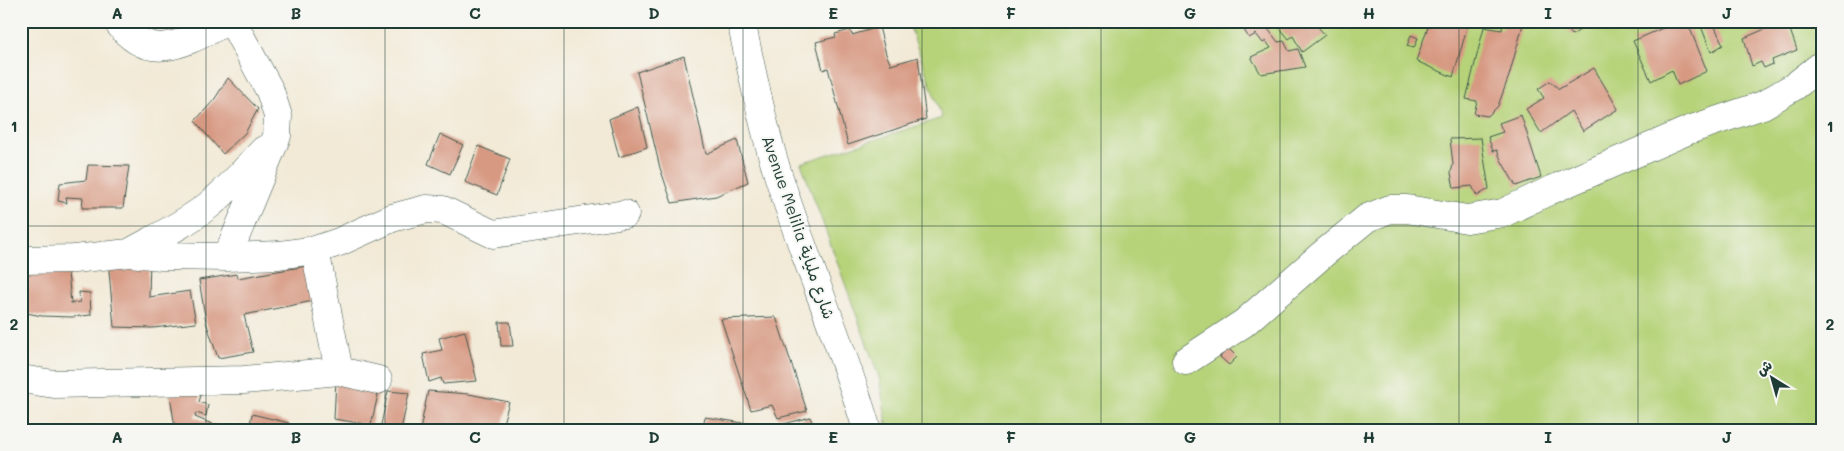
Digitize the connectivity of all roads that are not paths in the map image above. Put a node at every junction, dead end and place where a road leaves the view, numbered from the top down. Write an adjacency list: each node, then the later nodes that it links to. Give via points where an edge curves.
1 (117, 21): 2 (street, via 136,40 158,48 181,44)
2 (227, 21)
3 (232, 21): 6 (street, via 270,91 278,116)
4 (741, 21): 16 (street, Avenue Melilia شارع ملياية, via 773,158)
5 (1823, 64): 12 (street, via 1795,86 1763,104 1689,130 1503,213 1467,219 1390,209 1367,218 1244,323)
6 (277, 136): 9 (street, via 209,205); 10 (street)
7 (625, 214): 8 (street, via 493,234 443,210 426,209 392,218)
8 (315, 250): 10 (street); 13 (street)
9 (129, 253): 10 (street); 11 (street, via 74,260)
10 (227, 257)
11 (21, 260)
12 (1186, 361)
13 (339, 371): 14 (street, via 244,380 54,384); 15 (street)
14 (21, 379)
15 (378, 380)
16 (867, 430)

